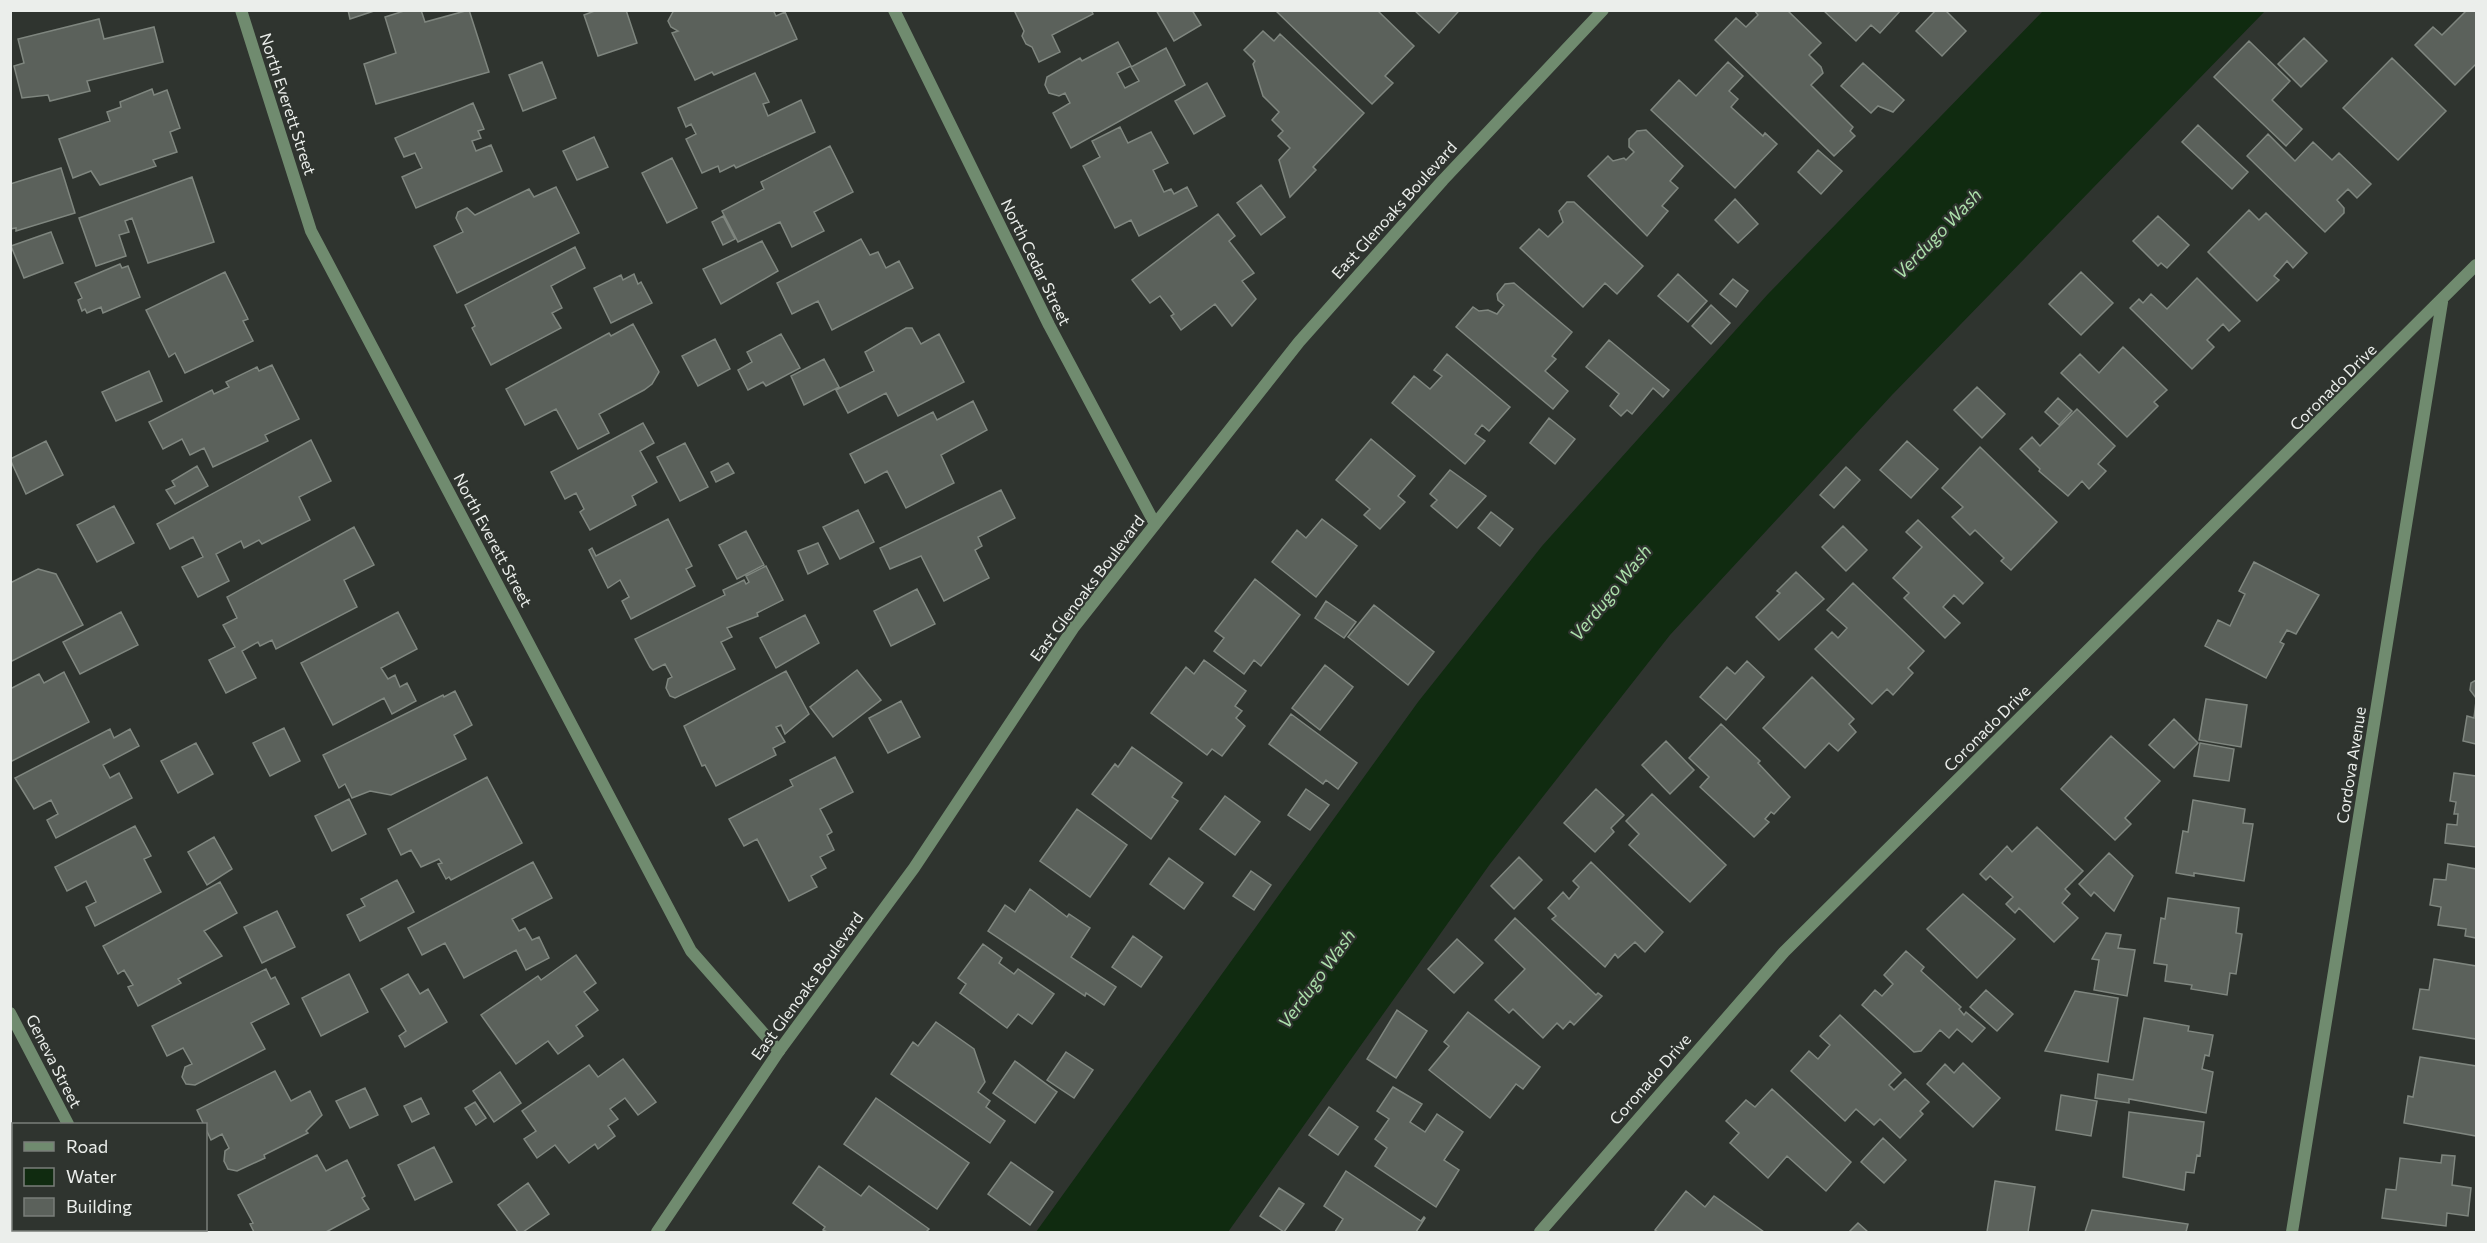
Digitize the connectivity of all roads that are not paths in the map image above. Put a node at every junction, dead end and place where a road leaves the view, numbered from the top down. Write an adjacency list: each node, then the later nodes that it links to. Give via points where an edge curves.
1 (241, 10): 8 (street, North Everett Street, via 311,231 691,951)
2 (894, 10): 6 (street, North Cedar Street, via 1048,325)
3 (1603, 10): 6 (street, East Glenoaks Boulevard, via 1299,342)
4 (2476, 265): 5 (street, Coronado Drive)
5 (2442, 302): 11 (street, Coronado Drive, via 1784,952); 12 (street, Cordova Avenue)
6 (1155, 524): 8 (street, East Glenoaks Boulevard, via 1074,627 914,868)
7 (10, 1013): 9 (street, Geneva Street)
8 (779, 1051): 10 (street, East Glenoaks Boulevard)
9 (67, 1123)
10 (657, 1233)
11 (1540, 1233)
12 (2292, 1233)

